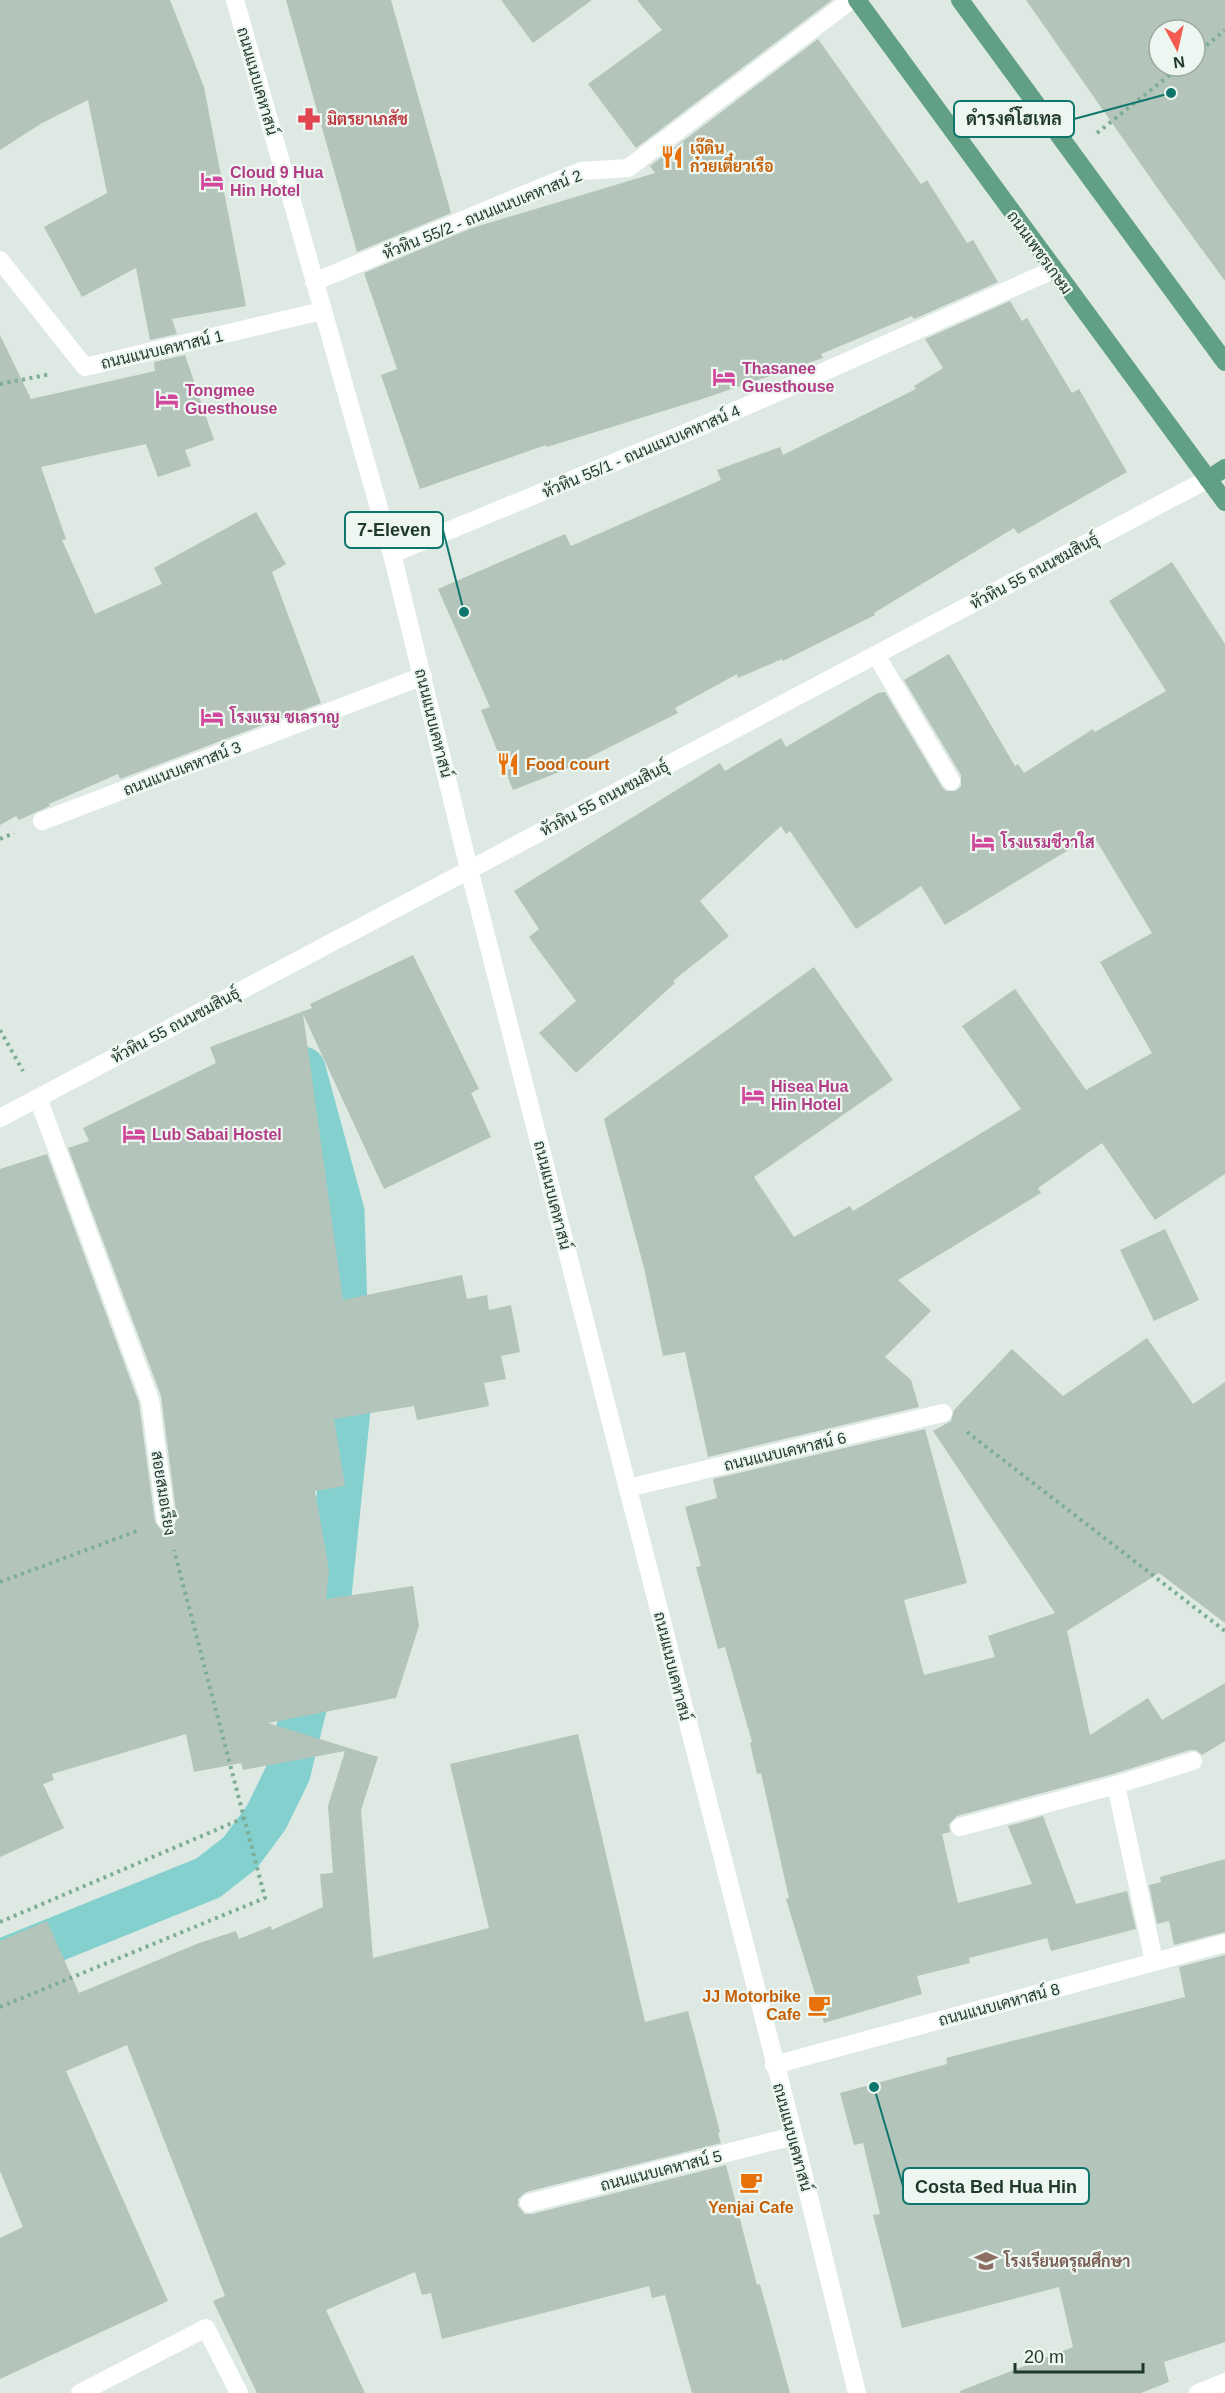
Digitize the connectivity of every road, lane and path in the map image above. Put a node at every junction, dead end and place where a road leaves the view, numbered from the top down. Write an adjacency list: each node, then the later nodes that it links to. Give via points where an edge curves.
1 (235, 0): 11 (street, ถนนแนบเคหาสน์)
2 (851, 0): 11 (street, หัวหิน 55/2 - ถนนแนบเคหาสน์ 2, via 627,168 581,171)
3 (857, 0): 10 (main road, ถนนเพชรเกษม)
4 (960, 0): 8 (main road)
5 (1225, 30): 6 (path)
6 (1207, 44)
7 (1166, 78): 8 (path)
8 (1072, 154): 13 (main road)
9 (0, 260): 14 (street)
10 (1053, 270): 17 (main road, ถนนเพชรเกษม); 19 (street, หัวหิน 55/1 - ถนนแนบเคหาสน์ 4, via 690,431)
11 (314, 282): 12 (street, ถนนแนบเคหาสน์)
12 (322, 311): 14 (street, ถนนแนบเคหาสน์ 1); 19 (street, ถนนแนบเคหาสน์)
13 (1225, 362)
14 (84, 367): 15 (path, ถนนแนบเคหาสน์ 1)
15 (0, 384)
16 (1225, 468): 17 (main road)
17 (1208, 479): 18 (main road, ถนนเพชรเกษม); 20 (street, หัวหิน 55 ถนนชมสินธุ์)
18 (1225, 502)
19 (392, 554): 21 (street, ถนนแนบเคหาสน์)
20 (876, 655): 22 (street); 24 (street, หัวหิน 55 ถนนชมสินธุ์)
21 (423, 676): 23 (street, ถนนแนบเคหาสน์ 3); 24 (street, ถนนแนบเคหาสน์)
22 (951, 782)
23 (42, 820)
24 (469, 869): 26 (street, หัวหิน 55 ถนนชมสินธุ์); 29 (street, ถนนแนบเคหาสน์)
25 (0, 1030): 26 (path)
26 (38, 1098): 27 (street, หัวหิน 55 ถนนชมสินธุ์); 30 (street, สอยสมอเรียง, via 150,1400)
27 (0, 1118)
28 (943, 1413): 29 (street, ถนนแนบเคหาสน์ 6); 32 (path)
29 (628, 1488): 41 (street, ถนนแนบเคหาสน์)
30 (166, 1520): 31 (path); 35 (path, สอยสมอเรียง)
31 (0, 1582)
32 (1225, 1631)
33 (1193, 1761): 34 (street)
34 (1116, 1785): 36 (street); 39 (street)
35 (244, 1818): 37 (path); 40 (path, สอยสมอเรียง, via 264,1898)
36 (960, 1827)
37 (0, 1922)
38 (1225, 1943): 39 (street, ถนนแนบเคหาสน์ 8)
39 (1154, 1961): 41 (street, ถนนแนบเคหาสน์ 8)
40 (0, 2007)
41 (774, 2066): 42 (street, ถนนแนบเคหาสน์)
42 (794, 2136): 43 (street, ถนนแนบเคหาสน์ 5); 47 (street, ถนนแนบเคหาสน์)
43 (529, 2203)
44 (1225, 2382): 48 (street)
45 (80, 2393): 46 (street, via 206,2328)
46 (238, 2393)
47 (857, 2393)
48 (1198, 2393)

